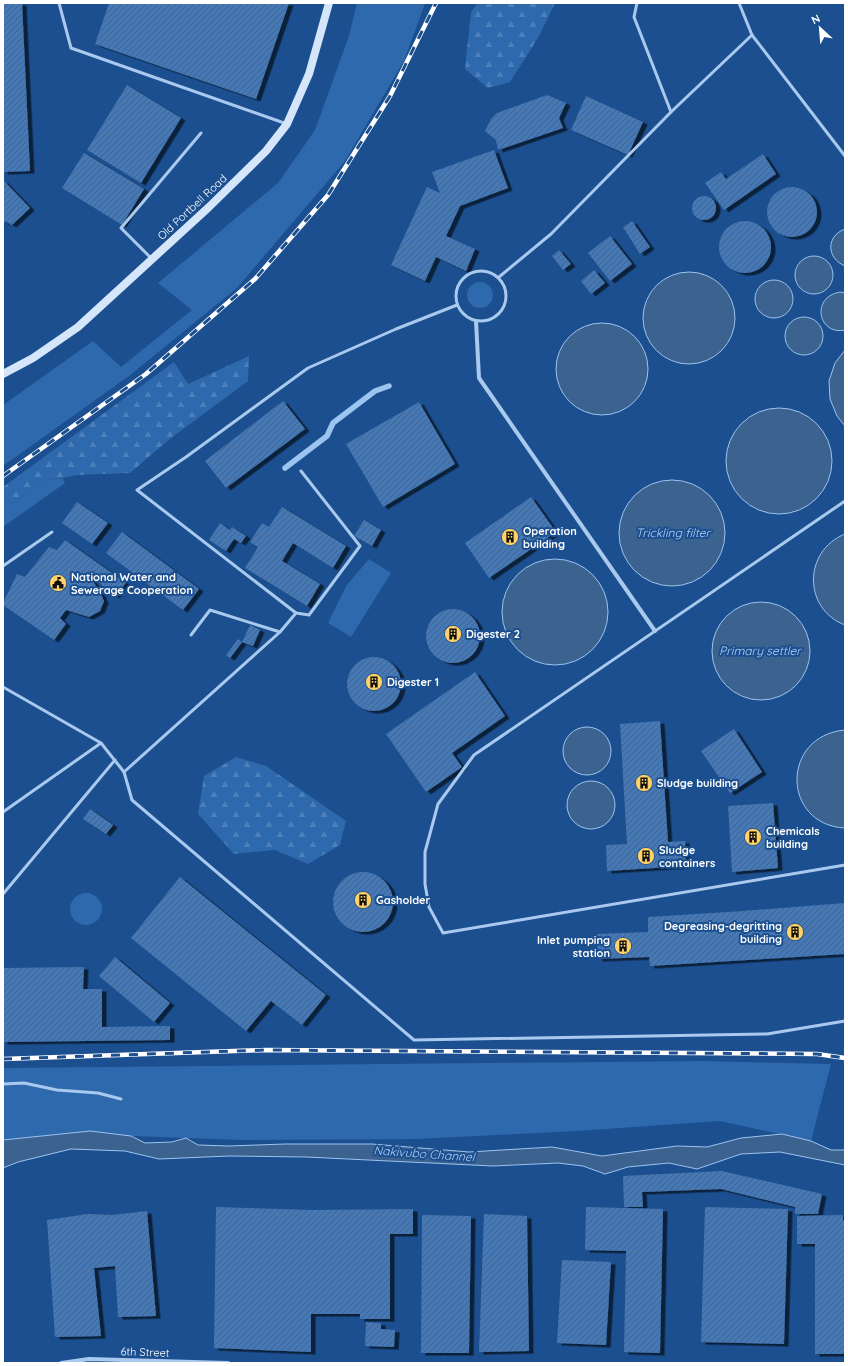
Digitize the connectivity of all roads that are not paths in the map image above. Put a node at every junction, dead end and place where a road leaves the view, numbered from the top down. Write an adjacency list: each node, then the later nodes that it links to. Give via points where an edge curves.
1 (59, 3): 7 (lane, via 71,48)
2 (329, 3): 7 (main road, Old Portbell Road, via 309,74)
3 (637, 3): 6 (lane, via 634,17)
4 (739, 3): 5 (lane)
5 (752, 35): 6 (lane); 9 (lane)
6 (671, 112): 11 (lane, via 550,234)
7 (286, 124): 10 (main road, Old Portbell Road, via 266,151 210,207)
8 (201, 133): 10 (lane, via 122,228)
9 (845, 156)
10 (152, 259): 14 (main road, Old Portbell Road, via 78,327 33,358)
11 (499, 277): 12 (lane, via 483,270 467,274 456,288); 13 (lane, via 506,292 504,308 492,319)
12 (457, 306): 13 (lane, via 461,313); 19 (lane, via 396,329 308,368 137,490)
13 (476, 321): 21 (street, via 479,378)
14 (3, 374)
15 (301, 471): 19 (lane, via 360,546 309,615)
16 (845, 501): 21 (lane)
17 (52, 532): 18 (lane)
18 (3, 566)
19 (296, 613): 20 (lane)
20 (280, 632): 22 (lane, via 210,610); 26 (lane)
21 (655, 632): 28 (lane, via 474,755 438,804 425,852 424,884 430,907 444,933)
22 (192, 635)
23 (3, 687): 24 (lane)
24 (101, 743): 25 (lane); 27 (lane)
25 (115, 760): 26 (lane); 29 (lane)
26 (124, 772): 30 (lane, via 132,800 414,1040 767,1034)
27 (3, 812)
28 (845, 865)
29 (3, 894)
30 (845, 1022)
31 (3, 1084): 32 (lane, via 24,1083 57,1090 98,1093)
32 (121, 1099)
33 (61, 1363): 34 (street, 6th Street, via 89,1359)
34 (228, 1363)

